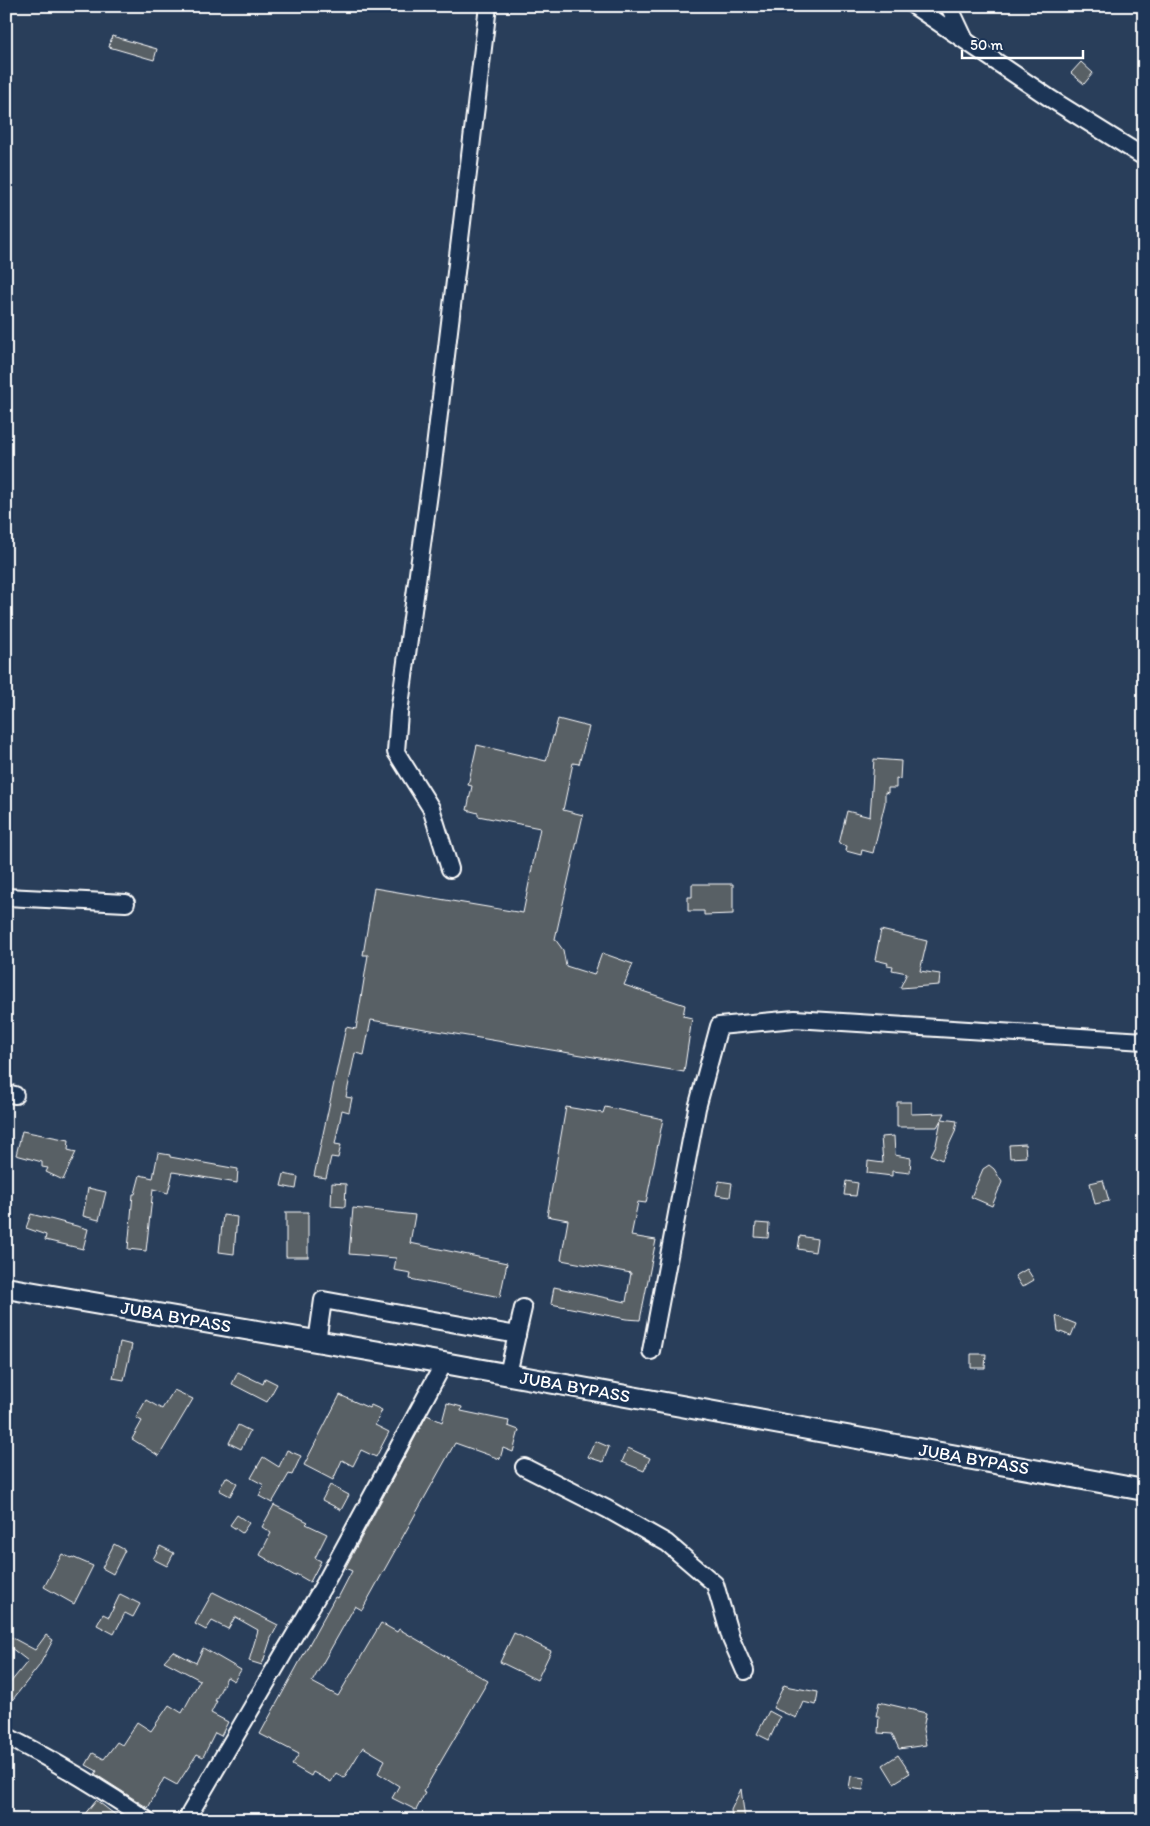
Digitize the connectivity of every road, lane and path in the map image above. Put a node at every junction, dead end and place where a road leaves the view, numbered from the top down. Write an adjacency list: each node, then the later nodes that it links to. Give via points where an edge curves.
1 (488, 6): 6 (street, via 396,752 430,808)
2 (914, 6): 4 (street)
3 (949, 6): 4 (street)
4 (966, 41): 5 (street)
5 (1144, 157)
6 (450, 869)
7 (6, 897): 8 (street)
8 (126, 903)
9 (1144, 1041): 14 (street, via 795,1019 719,1026 697,1108)
10 (6, 1288): 13 (main road, JUBA BYPASS)
11 (523, 1308): 12 (street)
12 (517, 1335): 13 (street, via 323,1300); 16 (street)
13 (317, 1342): 15 (main road, JUBA BYPASS)
14 (651, 1351)
15 (444, 1363): 16 (main road, JUBA BYPASS); 22 (street, via 324,1584)
16 (508, 1374): 18 (main road, JUBA BYPASS)
17 (524, 1466): 19 (street, via 667,1543 715,1584 731,1639)
18 (1144, 1490)
19 (745, 1671)
20 (6, 1736): 21 (street, via 53,1761)
21 (147, 1820)
22 (186, 1820)

